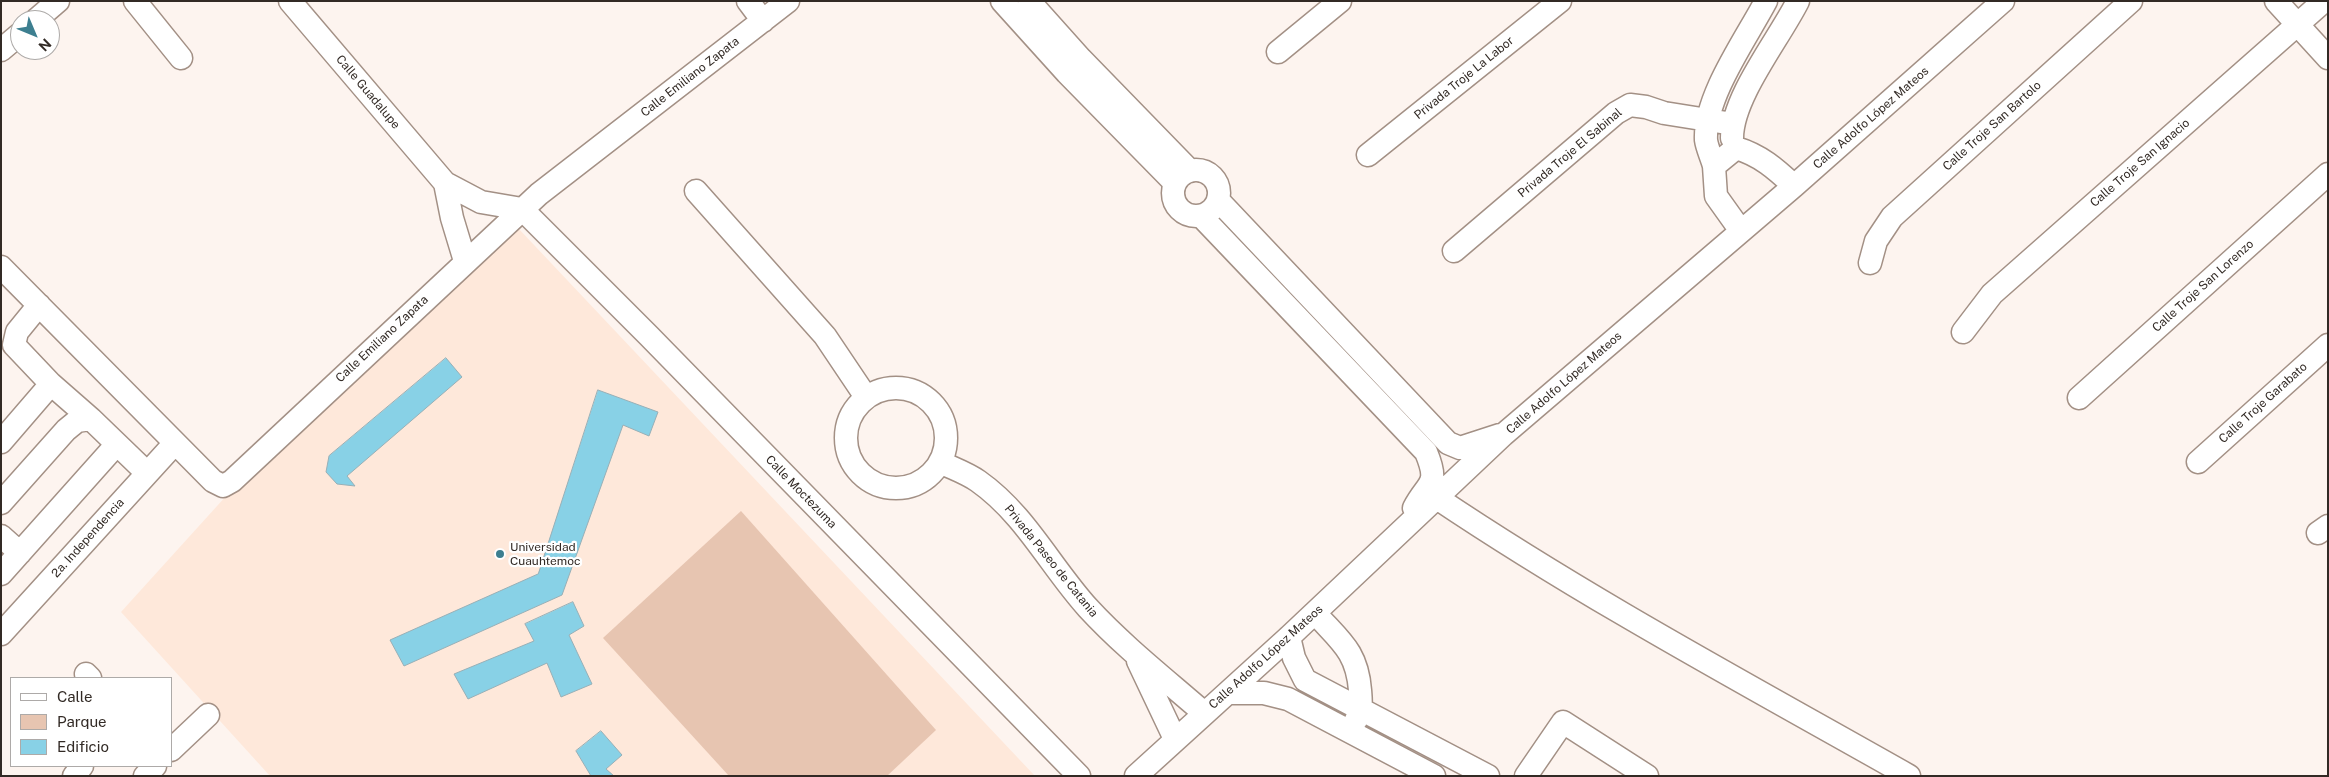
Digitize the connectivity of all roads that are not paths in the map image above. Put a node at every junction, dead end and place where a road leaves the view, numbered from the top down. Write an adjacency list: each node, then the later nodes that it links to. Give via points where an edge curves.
1 (58, 1): 16 (street)
2 (136, 1): 20 (street)
3 (290, 1): 30 (street, Calle Guadalupe)
4 (748, 1): 17 (street)
5 (788, 1): 17 (street, Calle Emiliano Zapata)
6 (1002, 1): 22 (street)
7 (1029, 1): 22 (street)
8 (1340, 1): 19 (street)
9 (1560, 1): 26 (street, Privada Troje La Labor)
10 (1766, 1): 23 (street, via 1720,84)
11 (1798, 1): 24 (street, via 1744,94)
12 (2003, 1): 31 (street, Calle Adolfo López Mateos)
13 (2131, 1): 39 (street, Calle Troje San Bartolo, via 1892,217 1876,241)
14 (2276, 1): 18 (street)
15 (2319, 8): 18 (street, Calle Troje San Ignacio)
16 (48, 10)
17 (763, 21): 34 (street, Calle Emiliano Zapata)
18 (2298, 24): 21 (street); 44 (street, Calle Troje San Ignacio, via 1992,294)
19 (1278, 52)
20 (180, 58)
21 (2328, 58)
22 (1074, 66): 29 (street)
23 (1708, 121): 24 (street, Privada Troje El Sabinal); 27 (street, via 1706,141); 37 (street, Privada Troje El Sabinal, via 1630,105 1616,113)
24 (1733, 124): 25 (street, via 1732,137)
25 (1736, 148): 27 (street); 31 (street, via 1753,153)
26 (1368, 155)
27 (1714, 166): 36 (street, via 1716,196)
28 (2328, 174): 49 (street, Calle Troje San Lorenzo)
29 (1183, 177): 33 (street, via 1204,172 1215,180); 35 (street, via 1173,198 1180,210)
30 (445, 183): 34 (street, Calle Guadalupe, via 481,202); 38 (street, Calle Guadalupe)
31 (1794, 186): 36 (street, Calle Adolfo López Mateos)
32 (696, 191): 48 (street, via 825,336)
33 (1218, 200): 35 (street); 42 (street)
34 (522, 209): 38 (street, Calle Emiliano Zapata); 76 (street, Calle Moctezuma)
35 (1201, 216): 43 (street)
36 (1741, 231): 51 (street, Calle Adolfo López Mateos)
37 (1454, 251)
38 (465, 261): 53 (street, Calle Emiliano Zapata, via 232,481 222,486 213,481)
39 (1870, 263)
40 (1, 267): 41 (street, Calle Emiliano Zapata)
41 (39, 305): 46 (street, via 17,332); 53 (street, Calle Emiliano Zapata)
42 (1322, 310): 43 (street); 51 (street, via 1448,443 1460,448)
43 (1305, 325): 60 (street, via 1426,452 1433,470 1429,488 1415,505)
44 (1963, 332)
45 (2328, 345): 56 (street, Calle Troje Garabato)
46 (8, 352): 47 (street)
47 (51, 384): 50 (street); 52 (street)
48 (866, 397): 55 (street, via 882,389 898,387 915,391 930,400 946,429 946,446); 55 (street, via 854,409 847,425 846,442 849,458 870,482 885,488 917,484)
49 (2079, 398)
50 (91, 419): 54 (street); 59 (street, via 77,421 66,430)
51 (1503, 435): 58 (street, Calle Adolfo López Mateos)
52 (1, 442)
53 (175, 442): 57 (street, 2a. Independencia)
54 (117, 444): 57 (street); 62 (street)
55 (940, 462): 67 (street, Privada Paseo de Catania, via 977,480 1011,509 1071,590)
56 (2198, 462)
57 (147, 473): 65 (street, 2a. Independencia)
58 (1437, 498): 60 (street, Calle Adolfo López Mateos); 83 (street, via 1605,605)
59 (1, 503)
60 (1408, 525): 64 (street, Calle Adolfo López Mateos)
61 (1, 536): 62 (street)
62 (20, 553): 63 (street)
63 (1, 574)
64 (1315, 613): 66 (street, Calle Adolfo López Mateos); 69 (street, via 1351,653 1358,669)
65 (1, 634)
66 (1289, 637): 68 (street, Calle Adolfo López Mateos); 69 (street, via 1294,658 1305,680)
67 (1133, 651): 70 (street, Privada Paseo de Catania); 73 (street, Privada Paseo de Catania)
68 (1229, 692): 70 (street, Calle Adolfo López Mateos); 72 (street, via 1264,693 1288,699)
69 (1361, 710): 72 (street); 80 (street)
70 (1204, 713): 73 (street, Calle Adolfo López Mateos)
71 (208, 715): 74 (street)
72 (1349, 732): 79 (street)
73 (1175, 739): 78 (street, Calle Adolfo López Mateos)
74 (172, 749)
75 (154, 767): 77 (street)
76 (1067, 771)
77 (144, 776)
78 (1136, 776)
79 (1434, 776)
80 (1488, 776)
81 (1526, 776): 82 (street, via 1562,722)
82 (1647, 776)
83 (1909, 776)

